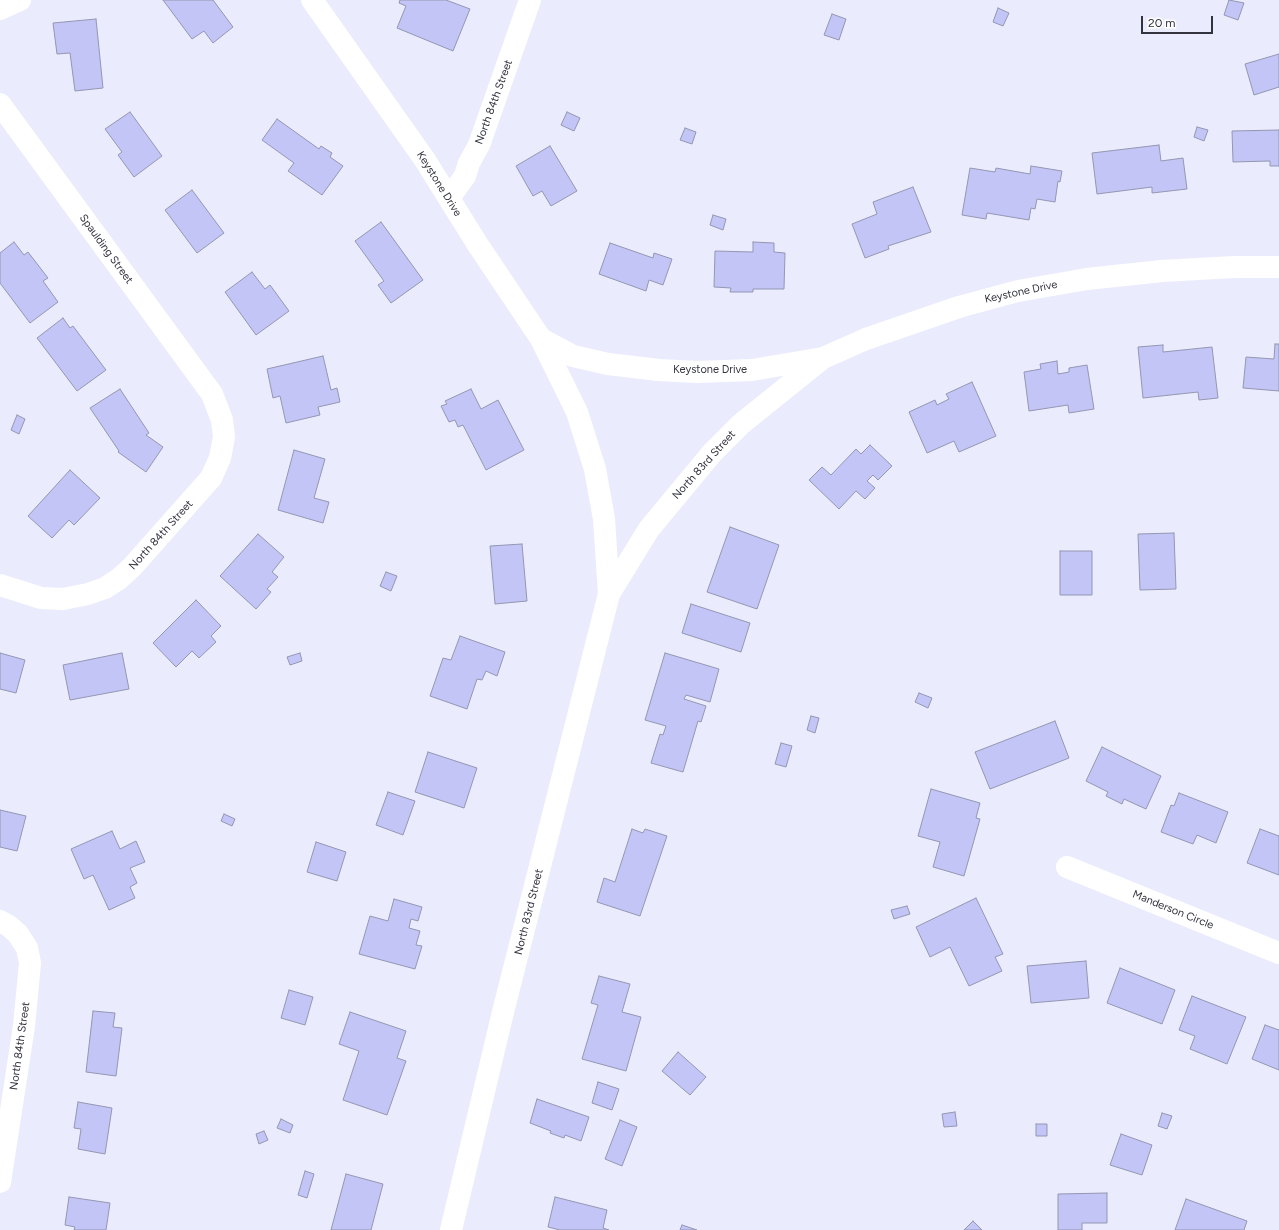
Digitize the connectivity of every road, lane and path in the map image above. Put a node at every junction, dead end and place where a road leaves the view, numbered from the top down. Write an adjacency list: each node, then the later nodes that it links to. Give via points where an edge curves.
1 (20, 0): 4 (street)
2 (312, 0): 6 (street, Keystone Drive, via 426,160)
3 (530, 0): 6 (street, North 84th Street, via 479,145 465,176)
4 (0, 9)
5 (0, 104): 10 (street, Spaulding Street)
6 (449, 198): 8 (street, Keystone Drive)
7 (1279, 267): 9 (street, Keystone Drive, via 1162,271 1087,279 1018,291 908,324)
8 (541, 339): 9 (street, Keystone Drive, via 573,356 608,364 659,370 752,370); 12 (street, North 83rd Street, via 577,412 595,469 604,520)
9 (823, 358): 12 (street, North 83rd Street, via 741,424 712,453 649,529)
10 (212, 394): 11 (street, North 84th Street, via 222,420 224,437 217,465 211,478 132,568 105,588 63,599 41,598)
11 (0, 585)
12 (609, 594): 17 (street, North 83rd Street, via 503,1012)
13 (1067, 866): 15 (street, Manderson Circle)
14 (0, 921): 16 (street, North 84th Street, via 18,934 27,948 30,963 24,1026)
15 (1279, 953)
16 (0, 1182)
17 (451, 1230)

